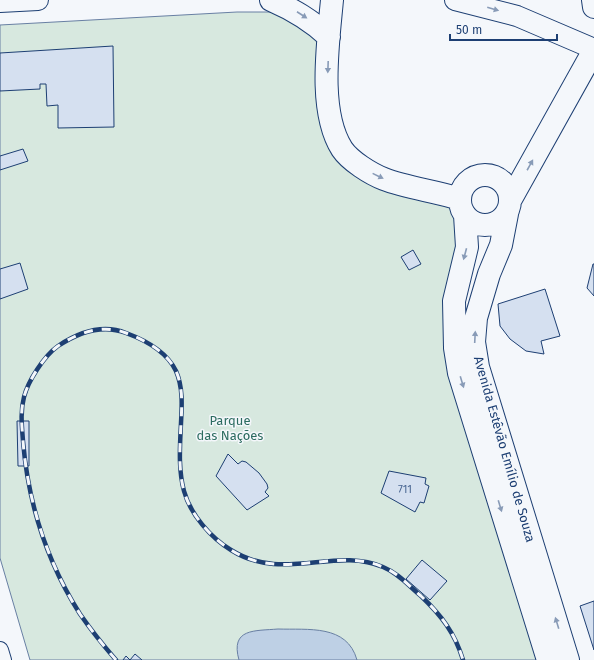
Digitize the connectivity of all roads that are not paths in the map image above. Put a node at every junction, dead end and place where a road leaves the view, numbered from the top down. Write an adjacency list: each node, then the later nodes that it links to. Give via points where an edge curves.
1 (38, 0): 6 (main road)
2 (271, 0): 8 (highway, one-way to 8, via 314,22)
3 (332, 0): 8 (highway)
4 (455, 0): 9 (main road, one-way to 9, via 517,16)
5 (593, 0): 7 (highway)
6 (0, 2)
7 (594, 7)
8 (329, 37): 11 (highway, one-way to 11, via 328,108 331,126 343,150 365,170)
9 (594, 50): 10 (highway, Avenida Estêvão Emílio de Souza, one-way to 9)
10 (509, 206): 11 (highway, via 494,224 486,225 478,224); 11 (highway, via 504,184 490,175 473,178 466,184); 15 (highway, Avenida Estêvão Emílio de Souza, one-way to 10, via 478,367 474,342 476,318 501,245)
11 (463, 207): 14 (highway, Avenida Estêvão Emílio de Souza, one-way to 14, via 467,247 454,301 455,348 459,373)
12 (0, 650): 13 (street)
13 (3, 660)
14 (548, 660)
15 (568, 660)

